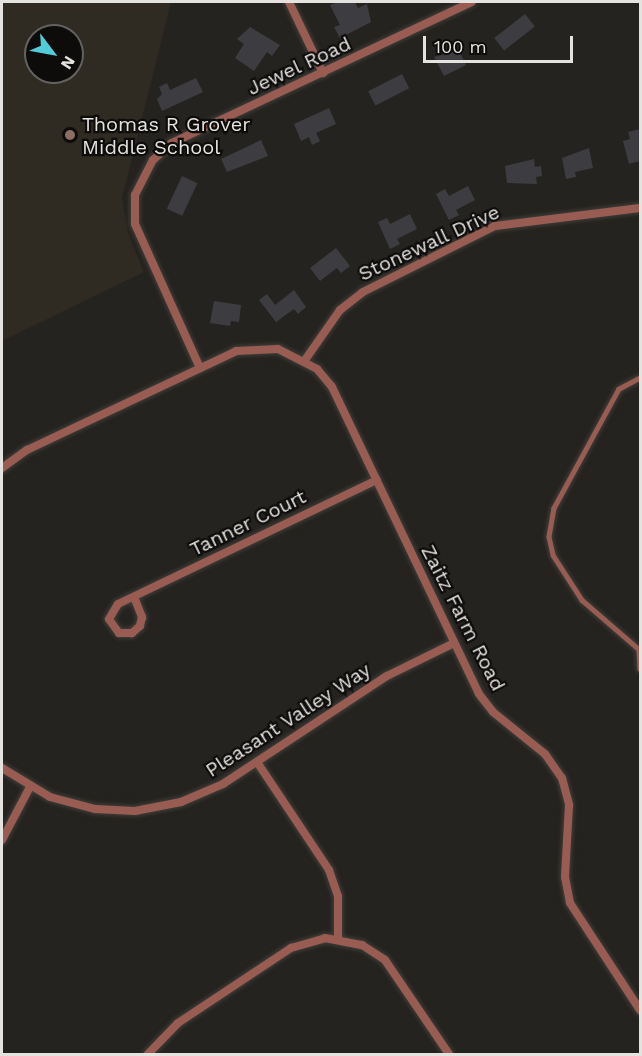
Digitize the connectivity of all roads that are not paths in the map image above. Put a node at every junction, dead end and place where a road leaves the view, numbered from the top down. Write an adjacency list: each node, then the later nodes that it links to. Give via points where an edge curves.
1 (289, 2): 3 (street)
2 (471, 2): 3 (street, Jewel Road)
3 (323, 73): 6 (street, Jewel Road, via 172,143 153,160 139,182 134,209 139,237)
4 (638, 206): 5 (street, Stonewall Drive, via 495,226 363,292 340,310)
5 (305, 360): 6 (street, via 278,349 249,348); 9 (street, Zaitz Farm Road, via 332,387)
6 (200, 368): 8 (street, via 27,450)
7 (640, 378): 12 (lane, via 619,389 554,508 549,537 554,555 582,600)
8 (2, 468)
9 (377, 480): 10 (street, Tanner Court); 11 (street, Zaitz Farm Road)
10 (134, 597): 10 (street, Tanner Court, via 118,604 110,614 111,625 120,633 132,633 140,626 141,614)
11 (454, 643): 14 (street, Pleasant Valley Way, via 387,676); 19 (street, Zaitz Farm Road, via 479,694 493,712 545,754 562,778 569,805 565,877 570,903)
12 (640, 650): 13 (lane)
13 (640, 669)
14 (257, 762): 16 (street, Pleasant Valley Way, via 201,795 135,811 72,805); 18 (street, via 329,870 338,896)
15 (2, 768): 16 (street, Pleasant Valley Way)
16 (30, 788): 17 (street)
17 (2, 840)
18 (338, 939): 20 (street, via 311,940 291,948 178,1023); 21 (street, via 362,945 385,960)
19 (640, 1010)
20 (148, 1054)
21 (449, 1054)

